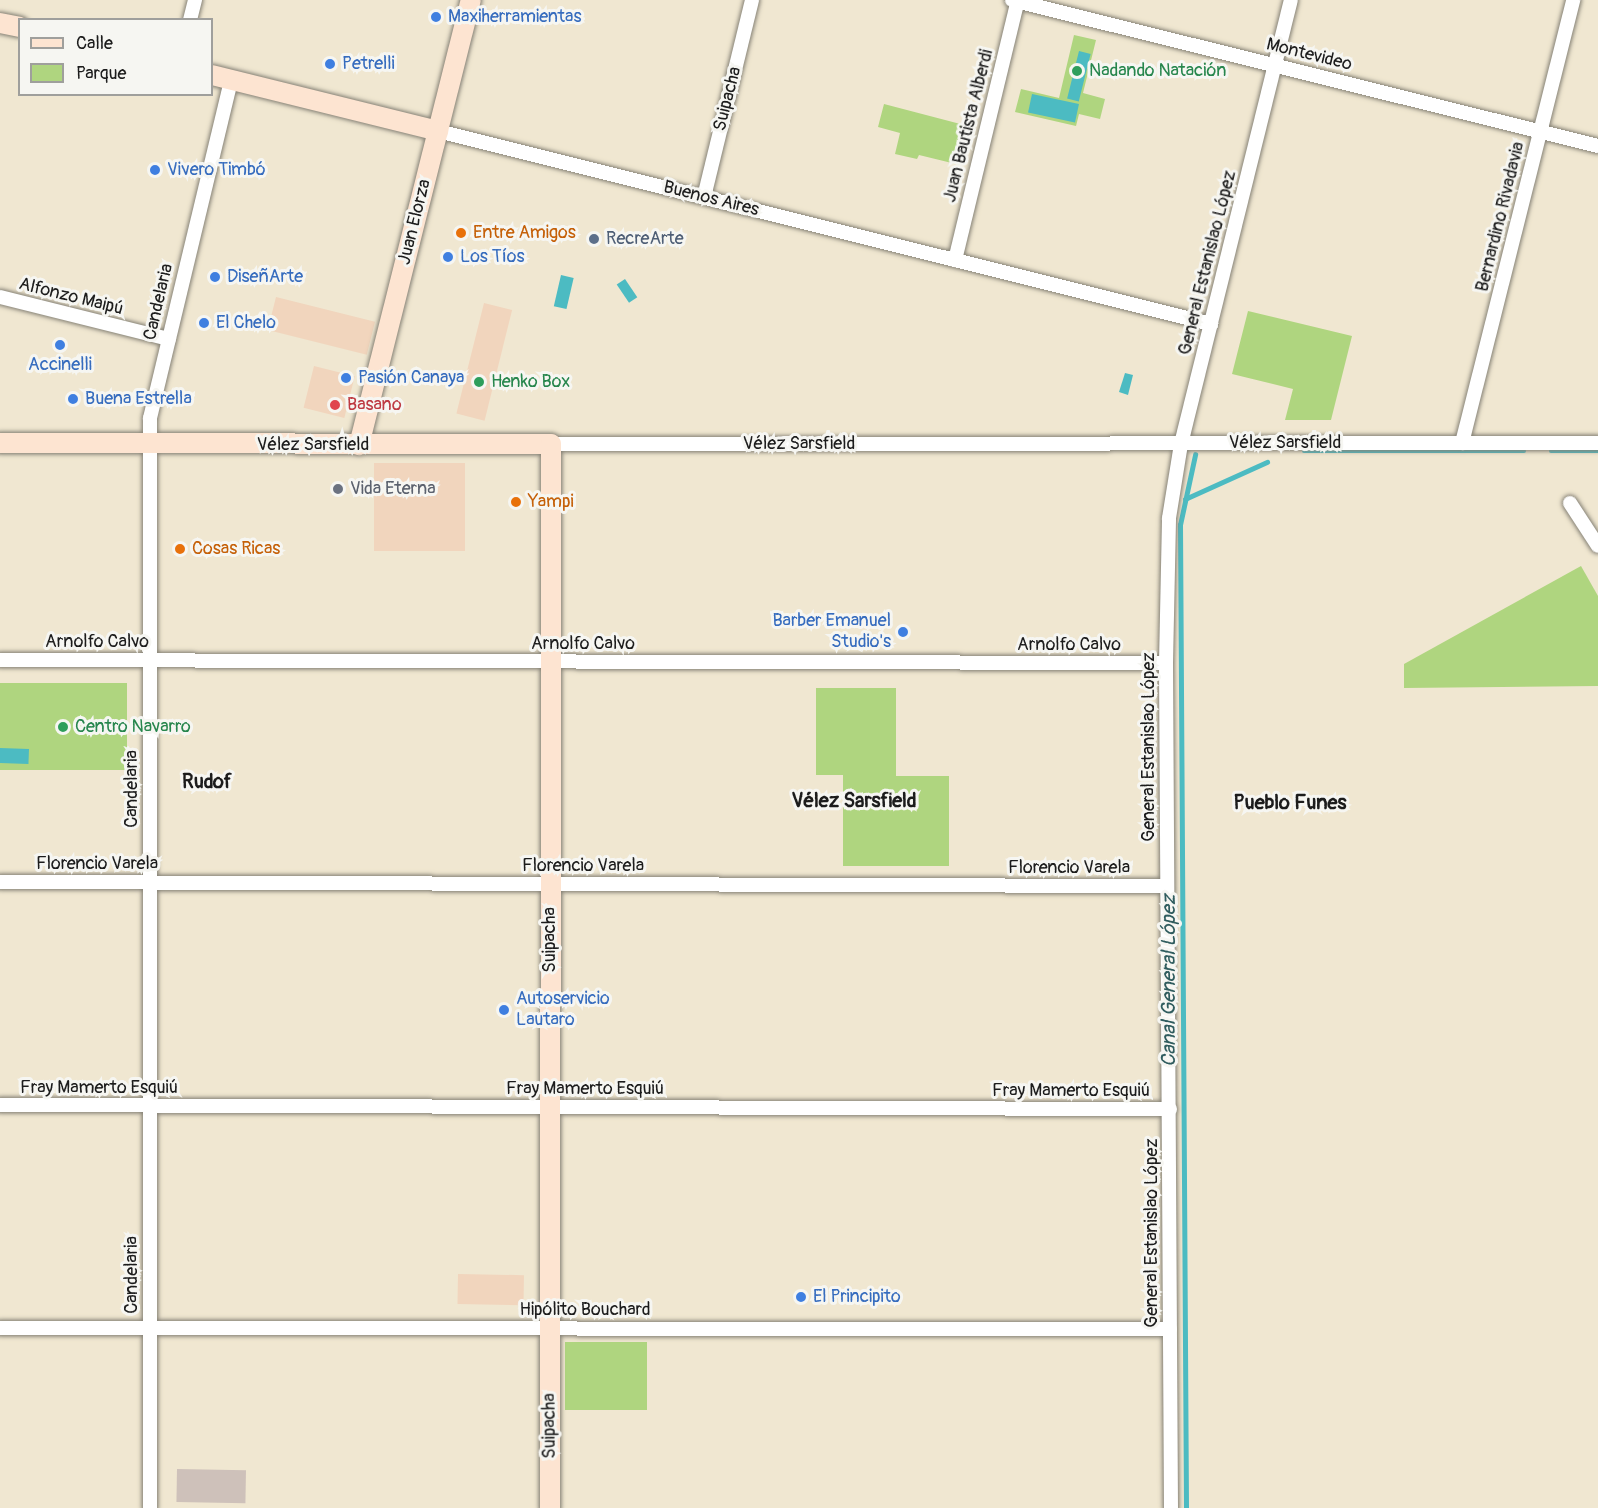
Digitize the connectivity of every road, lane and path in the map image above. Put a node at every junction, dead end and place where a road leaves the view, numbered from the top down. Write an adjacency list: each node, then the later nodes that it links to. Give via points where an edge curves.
1 (195, 0): 7 (street)
2 (471, 0): 13 (main road, Juan Elorza)
3 (752, 0): 16 (street, Suipacha)
4 (1016, 0): 10 (street, Montevideo); 17 (street, Juan Bautista Alberdi)
5 (1292, 0): 10 (street, General Estanislao López)
6 (1573, 0): 14 (street, Bernardino Rivadavia)
7 (190, 18)
8 (0, 22): 9 (main road)
9 (18, 26)
10 (1275, 65): 14 (street, Montevideo); 19 (street, General Estanislao López)
11 (213, 75): 12 (main road, Buenos Aires)
12 (231, 80): 13 (main road, Buenos Aires); 20 (street, Candelaria)
13 (438, 131): 16 (street, Buenos Aires); 27 (main road, Juan Elorza)
14 (1541, 132): 15 (street, Montevideo); 22 (street, Bernardino Rivadavia)
15 (1598, 146)
16 (704, 197): 17 (street, Buenos Aires)
17 (955, 260): 19 (street, Buenos Aires)
18 (0, 297): 20 (street, Alfonzo Maipú)
19 (1211, 324): 26 (street, General Estanislao López)
20 (169, 339): 24 (street, Candelaria, via 150,418)
21 (0, 443): 24 (main road, Vélez Sarsfield)
22 (1461, 443): 23 (street, Vélez Sarsfield); 26 (street, Vélez Sarsfield)
23 (1598, 443)
24 (150, 444): 27 (main road, Vélez Sarsfield); 31 (street, Candelaria)
25 (550, 444): 26 (street, Vélez Sarsfield); 27 (main road, Vélez Sarsfield); 32 (main road, Suipacha)
26 (1181, 444): 33 (street, General Estanislao López, via 1169,518)
27 (359, 445)
28 (1569, 503): 29 (street)
29 (1598, 546)
30 (0, 660): 31 (street, Arnolfo Calvo)
31 (150, 660): 32 (street, Arnolfo Calvo); 35 (street, Candelaria)
32 (550, 662): 33 (street, Arnolfo Calvo); 36 (main road, Suipacha)
33 (1166, 663): 37 (street, General Estanislao López)
34 (0, 882): 35 (street, Florencio Varela)
35 (150, 882): 36 (street, Florencio Varela); 39 (street, Candelaria)
36 (550, 884): 37 (street, Florencio Varela); 40 (main road, Suipacha)
37 (1167, 886): 41 (street, General Estanislao López)
38 (0, 1106): 39 (street, Fray Mamerto Esquiú)
39 (150, 1106): 40 (street, Fray Mamerto Esquiú); 44 (street, Candelaria)
40 (550, 1107): 41 (street, Fray Mamerto Esquiú); 43 (main road, Suipacha)
41 (1170, 1109): 45 (street, General Estanislao López)
42 (0, 1328): 44 (street, Hipólito Bouchard)
43 (550, 1328): 44 (street, Hipólito Bouchard); 45 (street, Hipólito Bouchard); 47 (main road, Suipacha)
44 (150, 1329): 46 (street, Candelaria)
45 (1170, 1329): 48 (street, General Estanislao López)
46 (150, 1508)
47 (550, 1508)
48 (1171, 1508)

